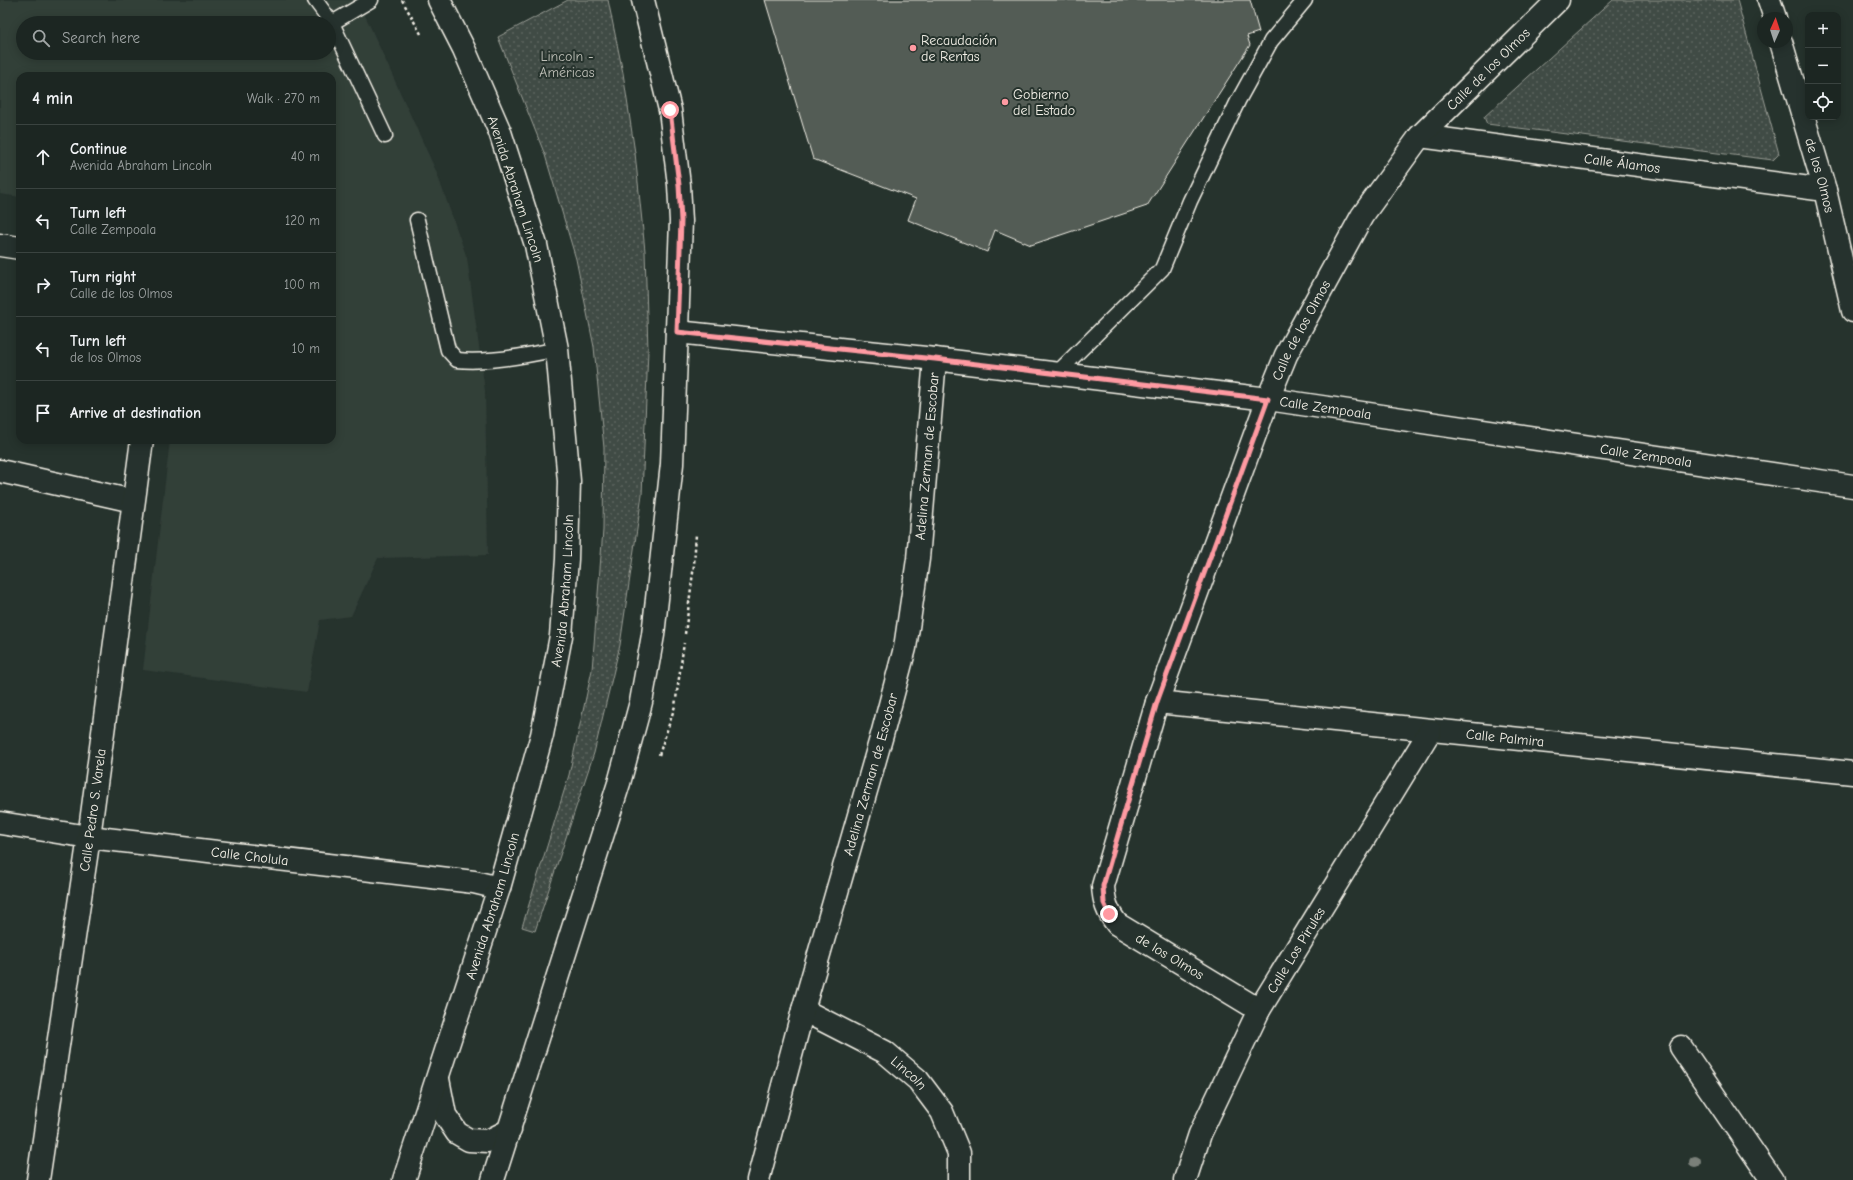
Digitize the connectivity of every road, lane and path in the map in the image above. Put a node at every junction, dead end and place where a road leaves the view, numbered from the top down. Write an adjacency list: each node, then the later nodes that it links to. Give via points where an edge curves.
1 (316, 0): 10 (lane)
2 (371, 0): 11 (lane)
3 (402, 0): 13 (path)
4 (439, 0): 23 (street, Avenida Abraham Lincoln, via 464,49 500,132 536,245)
5 (643, 0): 22 (street, via 670,110 679,185 681,221)
6 (1305, 0): 25 (lane, via 1271,41 1238,101 1190,201 1162,269)
7 (1558, 0): 16 (street, Calle de los Olmos)
8 (1769, 0): 9 (street)
9 (1772, 12)
10 (327, 16)
11 (336, 21)
12 (336, 32): 15 (lane)
13 (424, 40)
14 (1784, 48): 17 (street, de los Olmos)
15 (385, 136)
16 (1420, 136): 17 (street, Calle Álamos); 26 (street, Calle de los Olmos, via 1362,216 1286,355)
17 (1824, 190): 21 (street, de los Olmos)
18 (417, 220): 23 (lane, via 448,350 457,360 531,355)
19 (0, 246): 20 (street)
20 (16, 248)
21 (1853, 311)
22 (677, 332): 24 (street, Calle Zempoala); 42 (street, via 672,471 654,627 641,702 619,783)
23 (557, 349): 37 (street, Avenida Abraham Lincoln, via 569,480 567,559 561,636 542,735)
24 (935, 359): 25 (street, Calle Zempoala); 38 (street, Adelina Zerman de Escobar, via 918,559 905,648)
25 (1058, 374): 26 (street, Calle Zempoala)
26 (1268, 399): 29 (street, Calle Zempoala); 31 (street, Calle de los Olmos)
27 (141, 444): 30 (street, Calle Pedro S. Varela)
28 (0, 471): 30 (street)
29 (1853, 486)
30 (133, 502): 35 (street, Calle Pedro S. Varela)
31 (1157, 702): 32 (street, Calle Palmira); 36 (street, Calle de los Olmos)
32 (1430, 731): 33 (street, Calle Palmira); 39 (street, Calle Los Pirules)
33 (1853, 773)
34 (0, 823): 35 (street, Calle Cholula)
35 (90, 837): 37 (street, Calle Cholula, via 474,882); 43 (street, Calle Pedro S. Varela)
36 (1103, 886): 39 (street, de los Olmos, via 1104,903 1117,924)
37 (499, 888): 41 (street, Avenida Abraham Lincoln)
38 (803, 1010): 46 (street, Adelina Zerman de Escobar); 47 (street, Lincoln, via 885,1052 918,1080 942,1112 959,1153)
39 (1259, 1010): 48 (street, Calle Los Pirules, via 1200,1134)
40 (1681, 1047): 49 (street)
41 (438, 1079): 42 (street, via 445,1115 457,1133 469,1140 488,1141); 44 (street, Avenida Abraham Lincoln)
42 (510, 1130): 45 (street)
43 (38, 1180)
44 (404, 1180)
45 (493, 1180)
46 (758, 1180)
47 (959, 1180)
48 (1185, 1180)
49 (1772, 1180)

